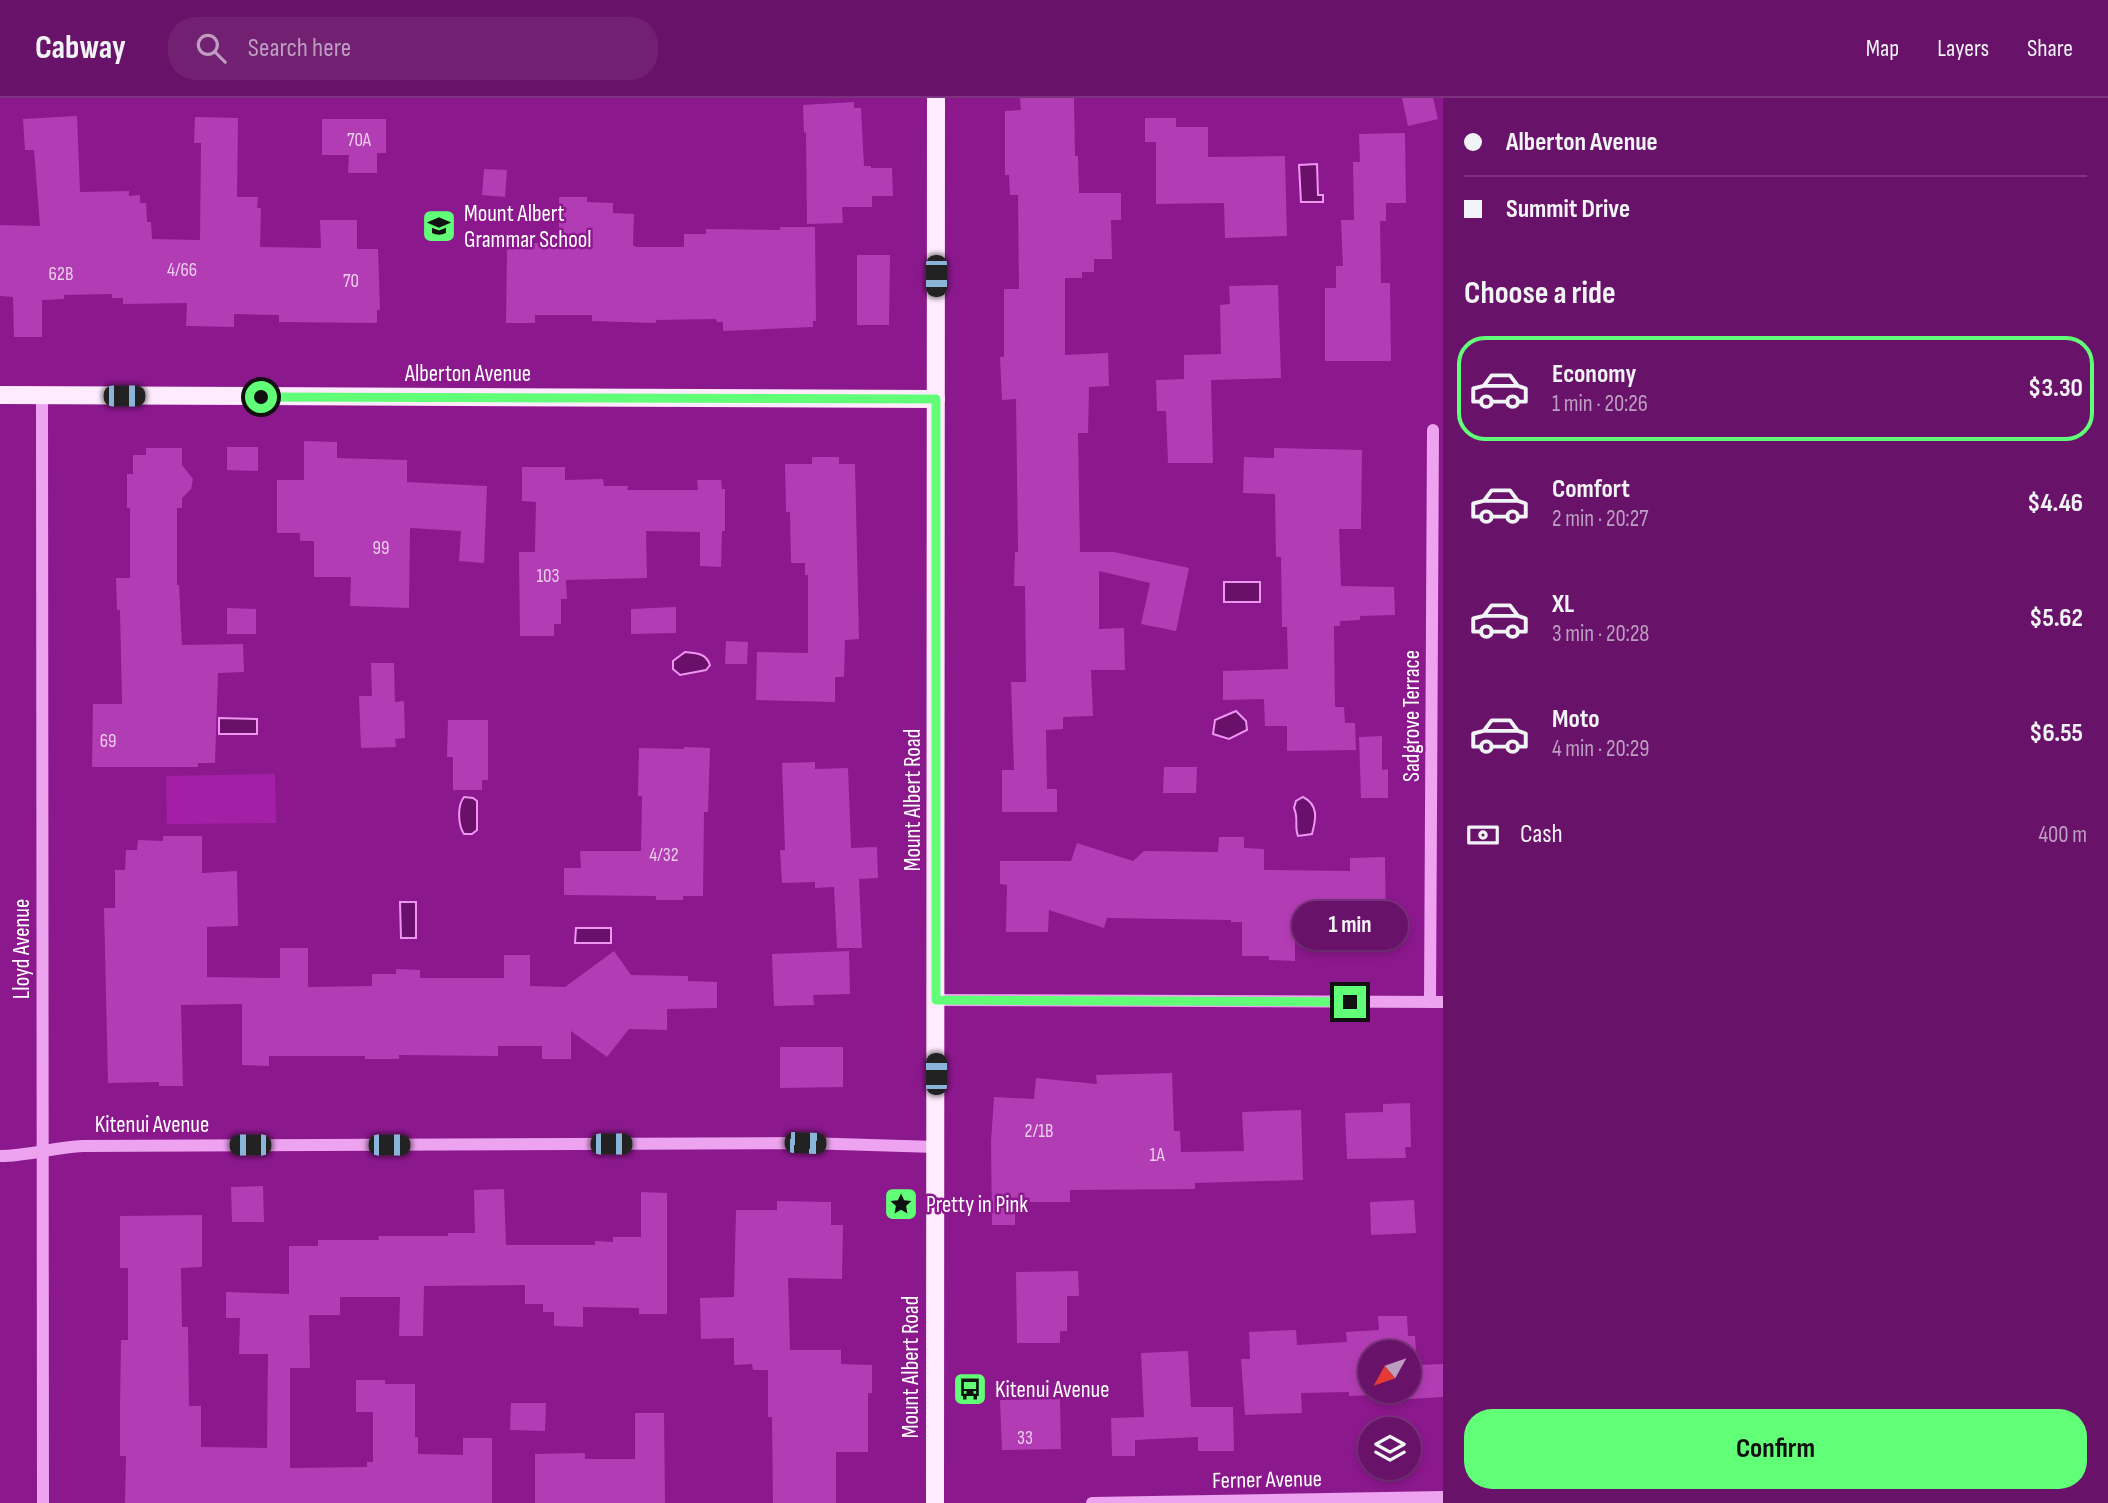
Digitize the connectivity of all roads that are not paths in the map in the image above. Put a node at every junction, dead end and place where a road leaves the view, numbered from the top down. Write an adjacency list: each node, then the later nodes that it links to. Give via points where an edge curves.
1 (936, 98): 4 (main road, Mount Albert Road)
2 (0, 395): 3 (main road, Alberton Avenue)
3 (42, 395): 4 (main road, Alberton Avenue); 9 (street, Lloyd Avenue)
4 (936, 399): 6 (main road, Mount Albert Road)
5 (1433, 430): 7 (street, Sadgrove Terrace)
6 (936, 1000): 7 (street); 8 (main road, Mount Albert Road)
7 (1437, 1002)
8 (936, 1147): 9 (street, Kitenui Avenue, via 805,1143 111,1145); 13 (main road, Mount Albert Road)
9 (43, 1151): 10 (street, Kitenui Avenue); 12 (street, Lloyd Avenue)
10 (0, 1156)
11 (1443, 1497): 14 (street, Ferner Avenue)
12 (43, 1503)
13 (934, 1503)
14 (1092, 1503)

